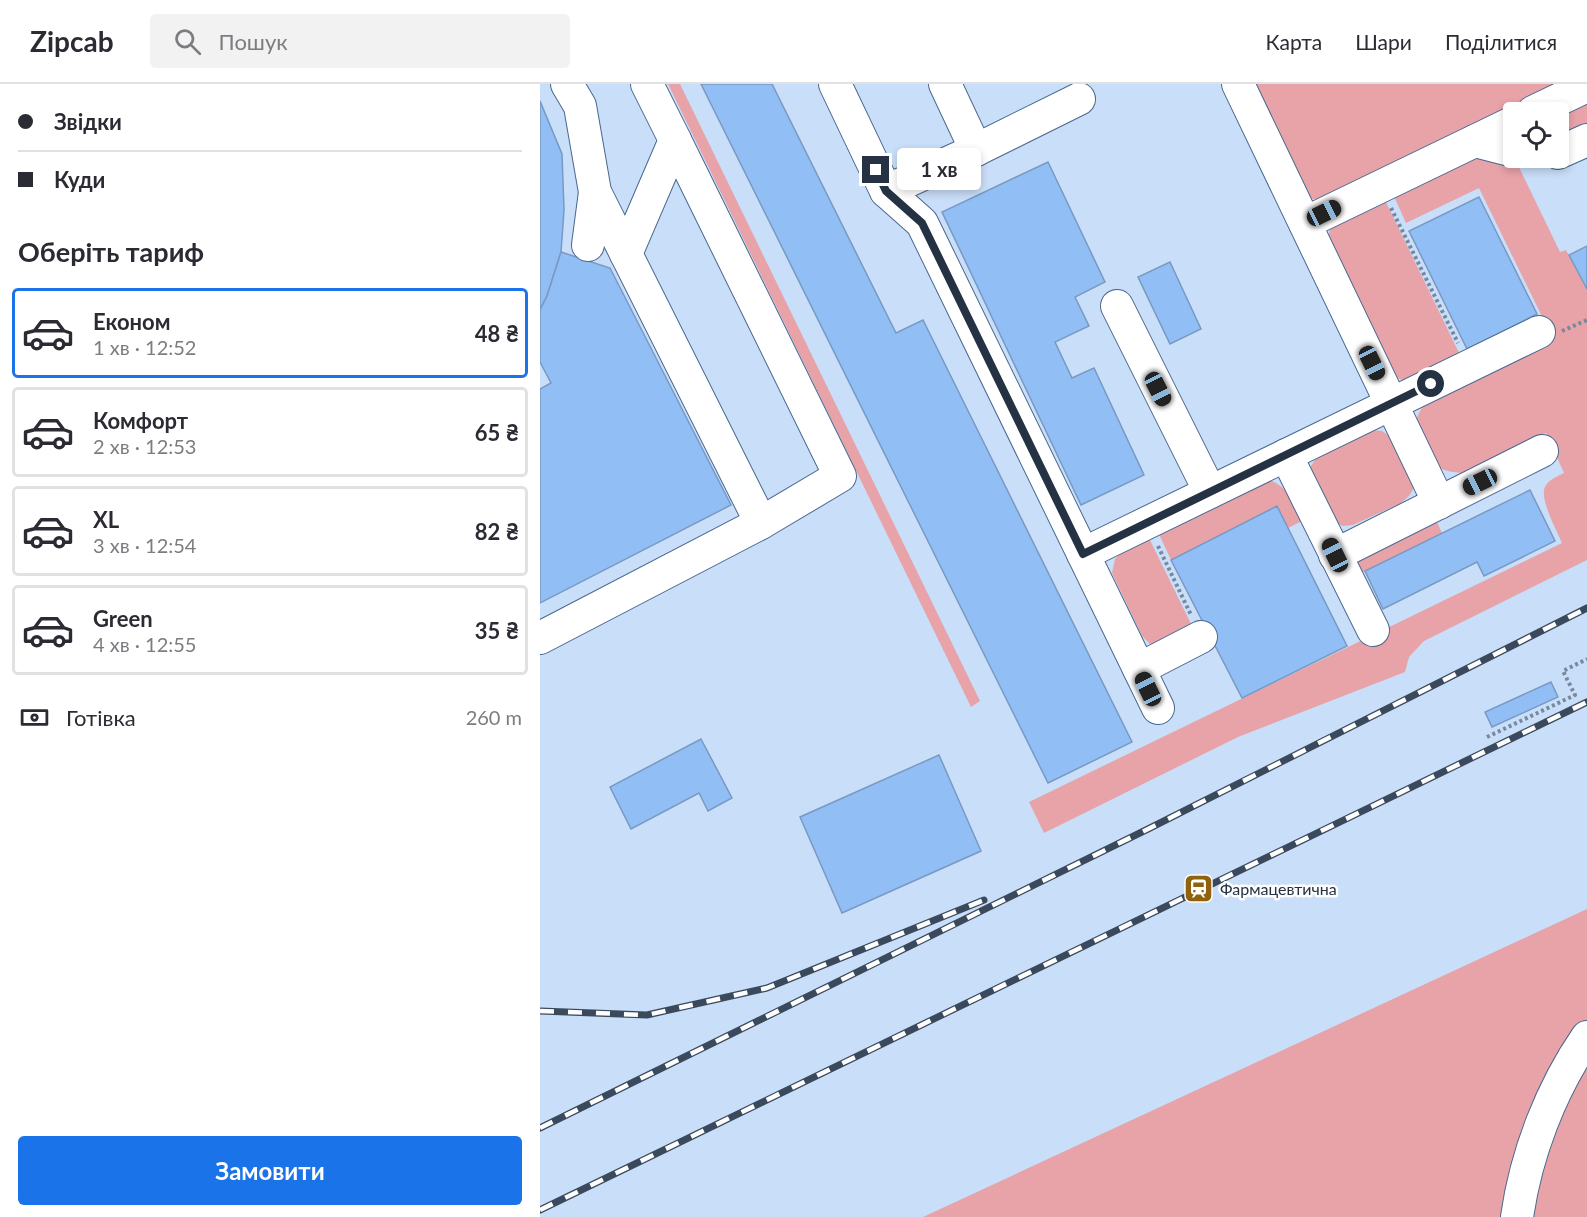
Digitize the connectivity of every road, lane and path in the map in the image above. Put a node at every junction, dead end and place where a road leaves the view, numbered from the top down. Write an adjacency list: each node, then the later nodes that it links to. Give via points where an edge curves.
1 (567, 84): 18 (lane, via 580,106)
2 (647, 84): 10 (lane)
3 (835, 84): 17 (lane)
4 (945, 84): 15 (lane)
5 (1238, 84): 19 (lane)
6 (1587, 87): 8 (lane)
7 (1079, 99): 15 (lane)
8 (1555, 102)
9 (1503, 127): 12 (lane)
10 (675, 140): 21 (lane); 30 (lane, via 840,476)
11 (1587, 140): 14 (lane)
12 (1475, 141): 13 (lane); 16 (lane)
13 (1503, 148)
14 (1569, 148)
15 (976, 150): 17 (lane)
16 (1381, 186): 19 (lane); 24 (path)
17 (886, 191): 32 (lane, via 922,223)
18 (595, 192): 20 (lane); 21 (lane)
19 (1305, 223): 25 (lane)
20 (588, 245)
21 (626, 254): 30 (lane)
22 (1118, 306): 28 (lane)
23 (1539, 332): 24 (lane)
24 (1469, 366): 25 (lane)
25 (1392, 403): 27 (lane); 29 (lane)
26 (1542, 451): 29 (lane)
27 (1286, 455): 28 (lane); 33 (lane)
28 (1210, 492): 31 (lane)
29 (1440, 503): 33 (lane)
30 (761, 523): 36 (lane)
31 (1147, 523): 32 (lane); 35 (path)
32 (1083, 554): 38 (lane)
33 (1335, 555): 34 (lane)
34 (1373, 630)
35 (1201, 637): 38 (lane)
36 (540, 638)
37 (1587, 659): 40 (path, via 1563,671 1575,695)
38 (1139, 669): 39 (lane)
39 (1158, 708)
40 (1487, 737)
41 (1587, 1037): 42 (lane, via 1546,1110)
42 (1517, 1217)

